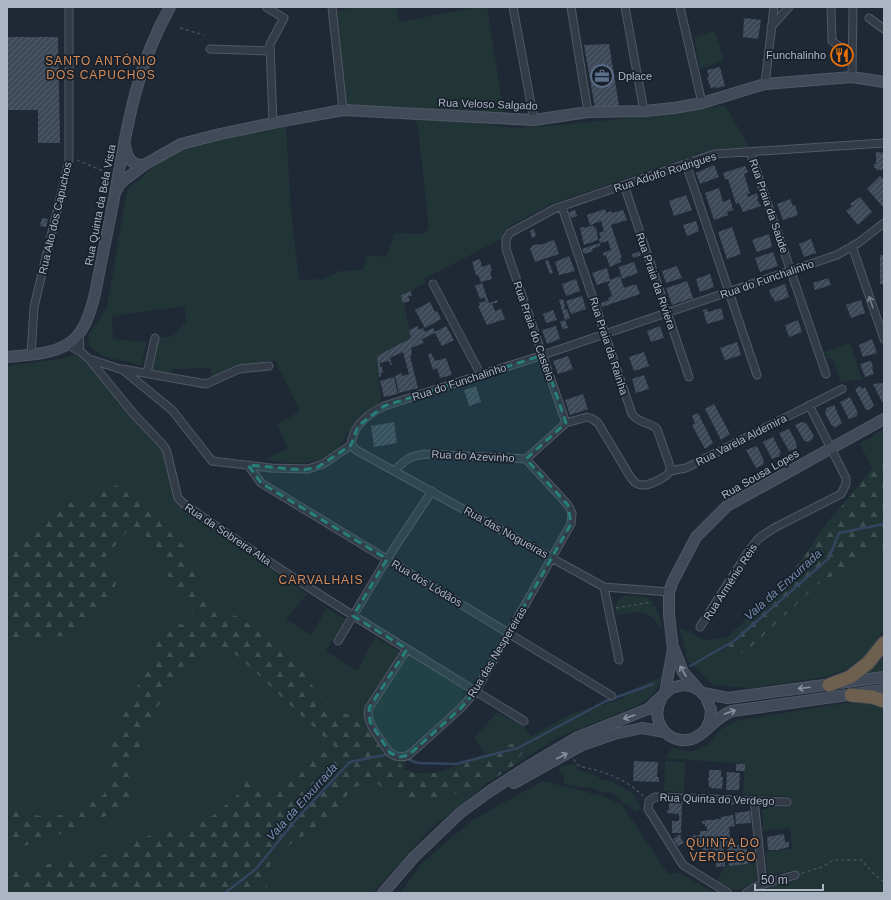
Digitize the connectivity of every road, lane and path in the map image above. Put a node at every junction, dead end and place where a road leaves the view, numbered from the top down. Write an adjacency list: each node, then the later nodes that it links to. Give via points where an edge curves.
1 (69, 7): 33 (street, Rua Alto dos Capuchos)
2 (170, 7): 30 (street, Rua Quinta da Bela Vista, via 144,62)
3 (266, 7): 20 (street, via 284,18 272,39)
4 (332, 7): 25 (street)
5 (513, 7): 28 (street)
6 (571, 7): 27 (street)
7 (625, 7): 26 (street)
8 (680, 7): 24 (street)
9 (774, 7): 14 (street)
10 (789, 7): 14 (street)
11 (831, 7): 19 (street, via 832,41 840,47)
12 (853, 7): 19 (street)
13 (869, 18): 16 (street)
14 (771, 27): 23 (street)
15 (180, 28): 17 (path)
16 (884, 29)
17 (204, 35)
18 (210, 49): 20 (street)
19 (852, 50): 21 (street)
20 (270, 51): 29 (street)
21 (852, 78): 22 (street, Rua Veloso Salgado); 23 (street, Rua Veloso Salgado)
22 (884, 82)
23 (765, 84): 24 (street, Rua Veloso Salgado)
24 (702, 103): 26 (street, Rua Veloso Salgado)
25 (343, 110): 28 (street, Rua Veloso Salgado); 29 (street, Rua Veloso Salgado)
26 (644, 110): 27 (street, Rua Veloso Salgado)
27 (588, 112): 28 (street, Rua Veloso Salgado)
28 (534, 120)
29 (273, 123): 36 (street, Rua Veloso Salgado, via 181,144)
30 (124, 141): 34 (street); 37 (street, Rua Quinta da Bela Vista)
31 (884, 143): 32 (street, Rua Adolfo Rodrigues)
32 (750, 152): 35 (street, Rua Adolfo Rodrigues, via 714,154); 45 (street, Rua Praia da Saúde)
33 (69, 158): 37 (path); 55 (street, Rua Alto dos Capuchos, via 34,307)
34 (130, 161): 36 (street); 37 (street)
35 (686, 164): 39 (street, Rua Adolfo Rodrigues); 47 (street)
36 (144, 165): 38 (street, Rua Veloso Salgado)
37 (118, 172): 38 (street); 40 (street, Rua Quinta da Bela Vista)
38 (130, 176): 40 (street, Rua Veloso Salgado, via 118,185)
39 (624, 185): 41 (street, Rua Adolfo Rodrigues); 48 (street, Rua Praia da Riviera)
40 (115, 193): 49 (street, Rua Quinta da Bela Vista, via 93,303)
41 (562, 207): 43 (street, Rua Adolfo Rodrigues, via 513,231); 50 (street, Rua Praia da Rainha)
42 (884, 223): 44 (street, Rua do Funchalinho)
43 (506, 239): 56 (street, Rua Praia do Castelo, via 506,249)
44 (852, 246): 45 (street, Rua do Funchalinho, via 837,255); 52 (street, one-way to 44)
45 (791, 271): 47 (street, Rua do Funchalinho); 62 (street, Rua Praia da Saúde)
46 (433, 284): 63 (street)
47 (729, 292): 48 (street, Rua do Funchalinho); 64 (street)
48 (668, 313): 50 (street, Rua do Funchalinho); 65 (street, Rua Praia da Riviera)
49 (79, 334): 53 (street, Rua Quinta da Bela Vista); 54 (street)
50 (605, 334): 56 (street, Rua do Funchalinho); 75 (street, Rua Praia da Rainha, via 632,414 638,421 657,429)
51 (154, 338): 61 (street)
52 (884, 339)
53 (68, 345): 54 (street); 55 (street, Rua Quinta da Bela Vista)
54 (80, 351): 58 (street)
55 (31, 355): 57 (street, Rua Quinta da Bela Vista)
56 (542, 355): 63 (street, Rua do Funchalinho); 69 (street, Rua Praia do Castelo)
57 (7, 357)
58 (89, 359): 60 (street); 83 (street, Rua da Sobreira Alta, via 132,412 164,446 178,498 183,503 242,545)
59 (269, 366): 61 (street, via 239,370 206,384)
60 (118, 368): 61 (street); 73 (street, via 172,410 212,462)
61 (147, 373)
62 (826, 374)
63 (481, 375): 70 (street, Rua do Funchalinho, via 380,408 358,426)
64 (758, 375)
65 (689, 377)
66 (842, 389): 67 (street, Rua Varela Aldemira)
67 (810, 405): 71 (street); 75 (street, Rua Varela Aldemira, via 686,468)
68 (884, 419): 71 (street, Rua Sousa Lopes)
69 (566, 423): 72 (street, Rua do Azevinho); 75 (street, Rua do Azevinho, via 587,417 595,420 631,478 639,484 648,485 664,478)
70 (351, 445): 73 (street, via 323,464 308,469); 74 (street, Rua das Nogueiras)
71 (831, 448): 80 (street, Rua Sousa Lopes, via 727,506 696,537 672,583); 84 (street, Rua Arménio Reis, via 846,478 841,494 759,538)
72 (526, 459): 74 (street, Rua do Azevinho, via 425,454 406,459); 77 (street, Rua das Nespereiras, via 568,505 572,513 571,524)
73 (248, 465): 78 (street, Rua dos Lódãos, via 261,483)
74 (395, 470): 76 (street, Rua das Nogueiras)
75 (670, 471)
76 (432, 491): 77 (street, Rua das Nogueiras); 78 (street)
77 (552, 558): 79 (street, Rua das Nogueiras); 85 (street, Rua das Nespereiras)
78 (387, 559): 83 (street); 85 (street, Rua dos Lódãos)
79 (604, 587): 80 (street, Rua das Nogueiras); 90 (street)
80 (670, 592): 89 (street, Rua Sousa Lopes, via 669,614)
81 (652, 602): 82 (path)
82 (616, 608)
83 (353, 616): 86 (street); 88 (street, Rua da Sobreira Alta)
84 (700, 627)
85 (509, 633): 94 (street, Rua das Nespereiras); 98 (street, Rua dos Lódãos)
86 (338, 641)
87 (884, 643): 92 (highway, via 868,663 850,677)
88 (407, 649): 94 (street, Rua da Sobreira Alta); 94 (street, Rua das Nespereiras, via 368,711 370,722 392,754 400,757 410,755 462,708)
89 (673, 649): 95 (street, Rua Sousa Lopes, one-way to 89, via 683,672); 96 (street, Rua Sousa Lopes, via 670,674)
90 (620, 660)
91 (884, 677): 92 (street)
92 (829, 685): 95 (street, one-way to 95, via 728,698)
93 (884, 690): 97 (street)
94 (476, 691): 100 (street, Rua da Sobreira Alta)
95 (701, 691): 96 (street, via 691,686 679,686 671,688); 101 (street, via 711,710)
96 (663, 695): 102 (street, via 657,715); 110 (street, one-way to 110, via 643,712 578,737 490,791 460,814 414,857)
97 (851, 695): 99 (highway); 101 (street, one-way to 97, via 721,716 739,709)
98 (612, 696)
99 (884, 701)
100 (524, 721)
101 (706, 729): 102 (street, via 694,738 684,740 674,738)
102 (665, 732): 111 (street, one-way to 102, via 422,857 453,828 519,780 582,745 614,734 642,728)
103 (574, 759): 105 (path, via 578,765 630,785)
104 (754, 800): 105 (street, Rua Quinta do Verdego, via 654,797); 106 (street, Rua Quinta do Verdego); 109 (street)
105 (649, 802): 112 (street, via 648,809 683,864)
106 (787, 802)
107 (795, 875): 108 (path, via 830,864 834,860 861,860); 109 (street)
108 (884, 882)
109 (763, 884): 113 (street)
110 (384, 893)
111 (391, 893)
112 (728, 893)
113 (746, 893)

